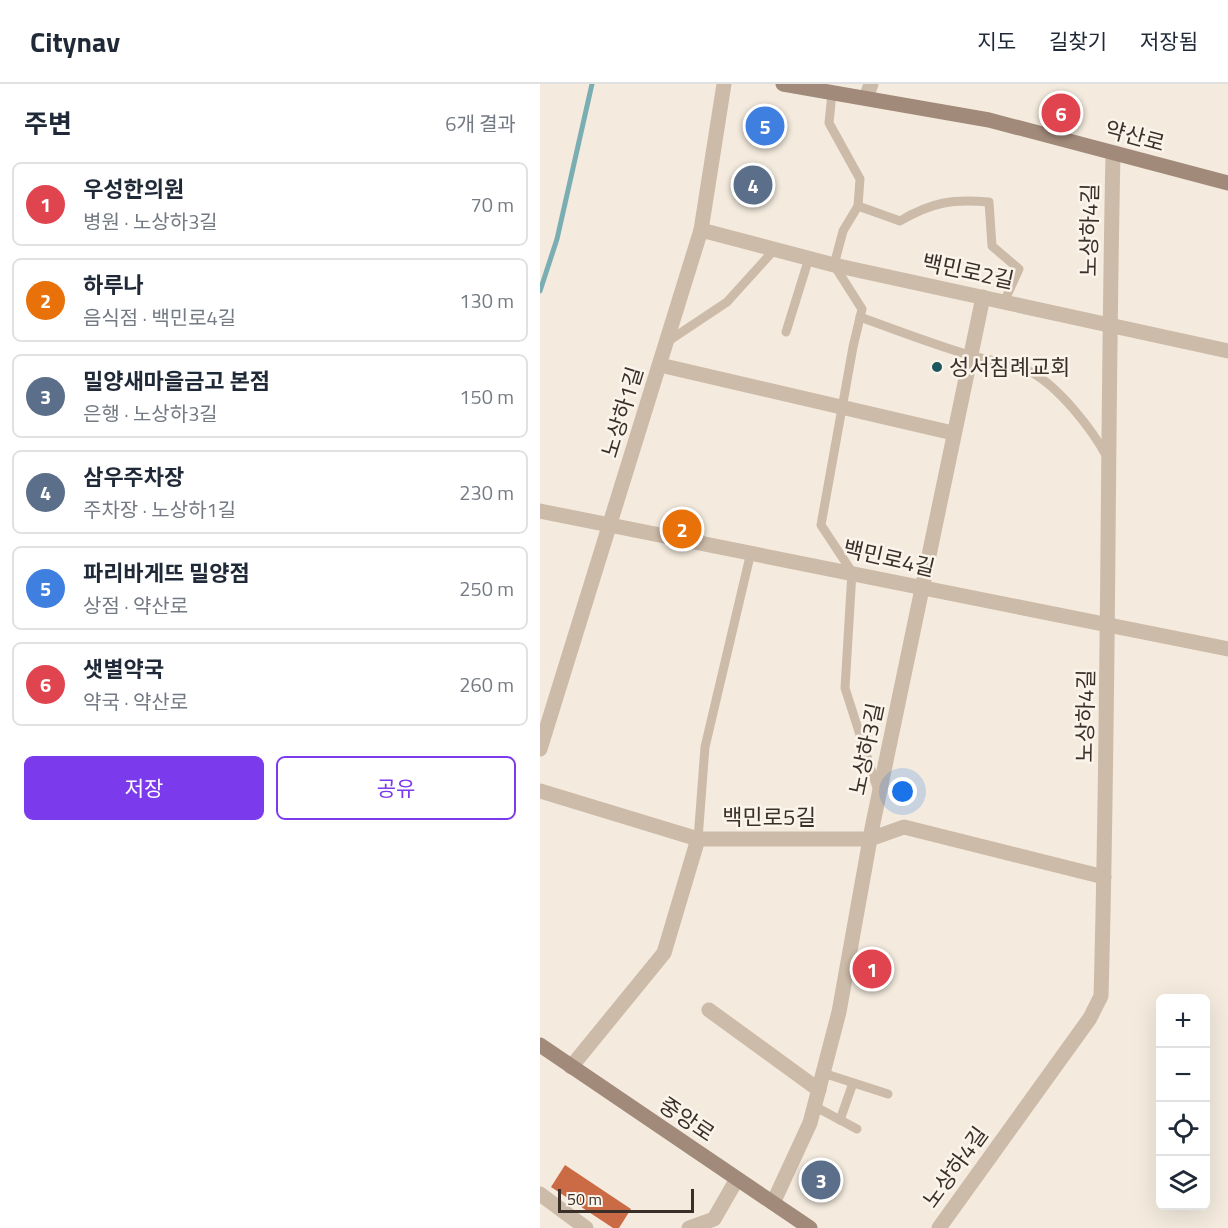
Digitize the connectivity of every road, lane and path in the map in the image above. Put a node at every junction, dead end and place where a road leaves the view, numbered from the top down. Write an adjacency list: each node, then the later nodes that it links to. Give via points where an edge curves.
1 (724, 84): 8 (street, 노상하1길)
2 (783, 84): 4 (street, 약산로)
3 (868, 91): 4 (street, 약산로); 5 (street, 약산로)
4 (832, 93): 7 (lane, via 829,123 860,179)
5 (1113, 154): 6 (street, 약산로); 15 (street, 노상하4길)
6 (1228, 183)
7 (858, 206): 11 (lane, via 843,231); 13 (lane, via 900,220 923,207 955,200 988,202 992,246 1019,269)
8 (701, 230): 9 (street, 백민로2길); 17 (street, 노상하1길)
9 (775, 249): 10 (street, 백민로2길); 17 (lane, via 727,302)
10 (809, 258): 11 (street, 백민로2길); 16 (lane)
11 (834, 265): 12 (street, 백민로2길); 14 (lane, via 862,309)
12 (983, 297): 13 (street, 백민로2길); 19 (street, 노상하3길)
13 (1004, 302): 15 (street, 백민로2길)
14 (860, 317): 19 (lane); 21 (lane)
15 (1109, 325): 18 (street, 백민로2길); 23 (street, 노상하4길)
16 (786, 332)
17 (667, 342): 20 (street, 노상하1길)
18 (1228, 351)
19 (970, 356): 22 (street, 노상하3길); 23 (lane, via 999,361 1038,377 1077,414)
20 (660, 365): 21 (street); 25 (street, 노상하1길)
21 (841, 407): 22 (street); 27 (lane, via 821,525)
22 (953, 433): 28 (street, 노상하3길)
23 (1109, 459): 29 (street, 노상하4길)
24 (540, 511): 25 (street, 백민로4길)
25 (611, 525): 26 (street, 백민로4길); 31 (street, 노상하1길)
26 (751, 552): 27 (street, 백민로4길); 34 (lane, via 705,747)
27 (852, 572): 28 (street, 백민로4길); 33 (lane, via 844,688)
28 (923, 589): 29 (street, 백민로4길); 33 (street, 노상하3길)
29 (1108, 627): 30 (street, 백민로4길); 36 (street, 노상하4길)
30 (1228, 649)
31 (540, 748)
32 (540, 791): 34 (street, 백민로5길)
33 (879, 793): 35 (street, 노상하3길)
34 (698, 839): 35 (street, 백민로5길); 39 (street, via 664,953)
35 (870, 839): 36 (street, 백민로5길, via 904,826); 40 (street, 노상하3길, via 839,1012)
36 (1104, 877): 53 (street, 노상하4길, via 1101,996 1090,1018)
37 (709, 1010): 42 (street)
38 (540, 1045): 39 (street, 중앙로)
39 (571, 1067): 47 (street, 중앙로)
40 (823, 1073): 41 (lane); 42 (street, 노상하3길)
41 (853, 1083): 43 (lane); 45 (lane)
42 (819, 1090): 44 (street, 노상하3길)
43 (888, 1094)
44 (814, 1106): 45 (lane); 49 (street, 노상하3길)
45 (840, 1120): 46 (lane)
46 (857, 1130)
47 (737, 1179): 49 (street, 중앙로); 51 (street, via 714,1219)
48 (540, 1194): 50 (street)
49 (773, 1203): 52 (street, 중앙로)
50 (586, 1228)
51 (688, 1228)
52 (810, 1228)
53 (939, 1228)

